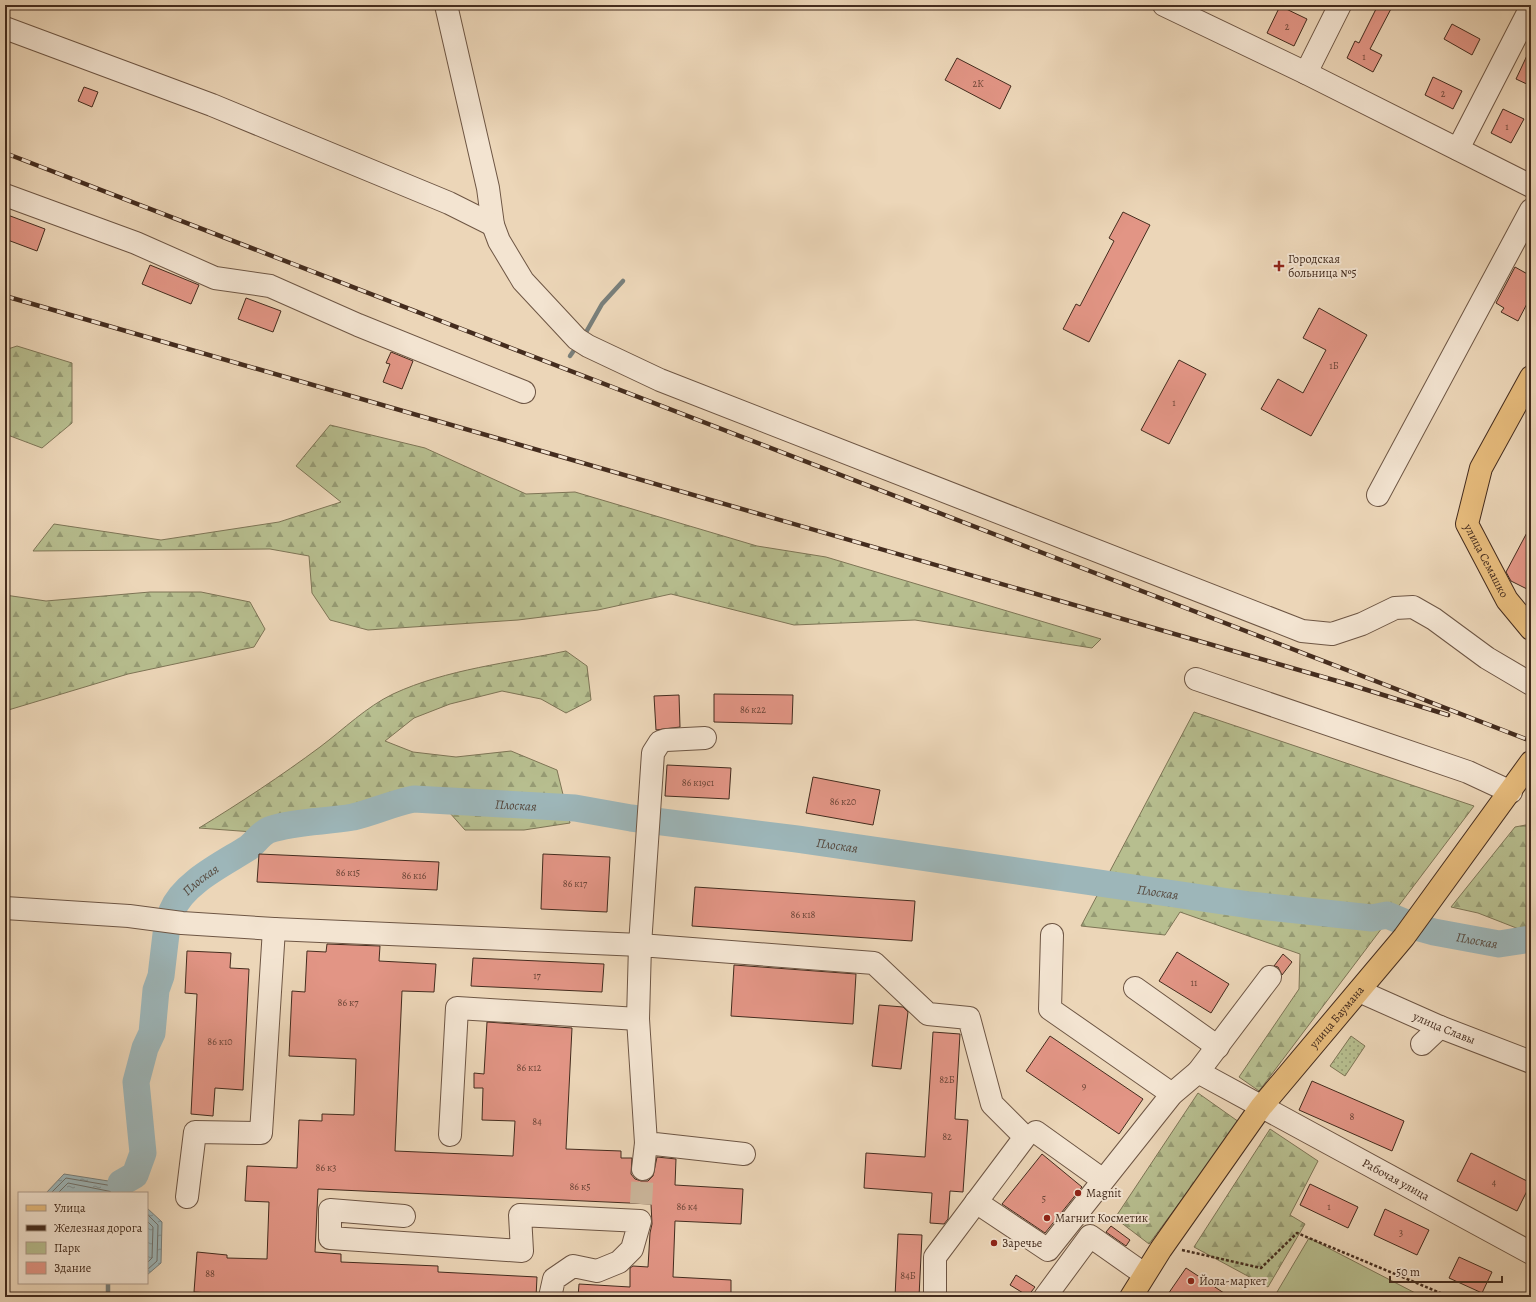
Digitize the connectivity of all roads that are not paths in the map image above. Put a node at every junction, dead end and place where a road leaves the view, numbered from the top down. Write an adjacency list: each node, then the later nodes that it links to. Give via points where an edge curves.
1 (446, 5): 11 (street, via 486,181)
2 (1164, 5): 6 (street)
3 (1340, 5): 6 (street)
4 (1531, 7): 7 (street)
5 (5, 28): 11 (street, via 212,105 449,203)
6 (1306, 73): 7 (street)
7 (1458, 149): 8 (street)
8 (1531, 186)
9 (5, 195): 13 (street, via 136,243 215,278 270,286 358,325)
10 (1531, 210): 14 (street)
11 (493, 225): 17 (street, via 502,247 523,281 577,339 602,354 660,380 1302,631 1332,634 1362,624 1395,608 1413,607 1434,619 1487,658)
12 (1531, 377): 15 (main road, улица Семашко, via 1481,468 1467,524 1507,600)
13 (524, 392)
14 (1378, 495)
15 (1531, 629)
16 (1196, 679): 20 (street, via 1468,772)
17 (1531, 684)
18 (705, 738): 24 (street, via 666,740 657,746 651,765)
19 (1531, 762): 20 (main road, улица Баумана)
20 (1510, 792): 27 (main road, улица Баумана, via 1404,937)
21 (5, 908): 22 (street)
22 (274, 929): 24 (street); 42 (street, via 261,1133 195,1132)
23 (1052, 935): 34 (street, via 1050,1009)
24 (640, 945): 28 (street); 43 (street, via 874,963 928,1014 969,1018 992,1104 1026,1137)
25 (1270, 977): 31 (street)
26 (1135, 988): 31 (street)
27 (1359, 991): 29 (street, улица Славы); 35 (main road, улица Баумана)
28 (638, 1019): 37 (street, via 457,1008); 38 (street)
29 (1440, 1027): 30 (street); 32 (street, улица Славы)
30 (1422, 1044)
31 (1218, 1046): 33 (street)
32 (1531, 1062)
33 (1198, 1072): 34 (street); 35 (street, Рабочая улица)
34 (1172, 1094): 41 (street)
35 (1261, 1107): 45 (street, Рабочая улица); 46 (main road, улица Баумана)
36 (1036, 1132): 41 (street)
37 (450, 1135)
38 (646, 1143): 39 (street); 40 (street)
39 (744, 1154)
40 (643, 1169)
41 (1103, 1180): 43 (street, via 1048,1250)
42 (187, 1197)
43 (976, 1202): 48 (street, via 935,1257)
44 (404, 1216): 47 (street, via 330,1210 330,1238 522,1251 520,1215 641,1212 632,1249 619,1262 597,1271 573,1266 554,1280)
45 (1531, 1253)
46 (1144, 1274): 49 (street, via 1090,1236); 50 (main road)
47 (550, 1297)
48 (935, 1297)
49 (1045, 1297)
50 (1131, 1297)

